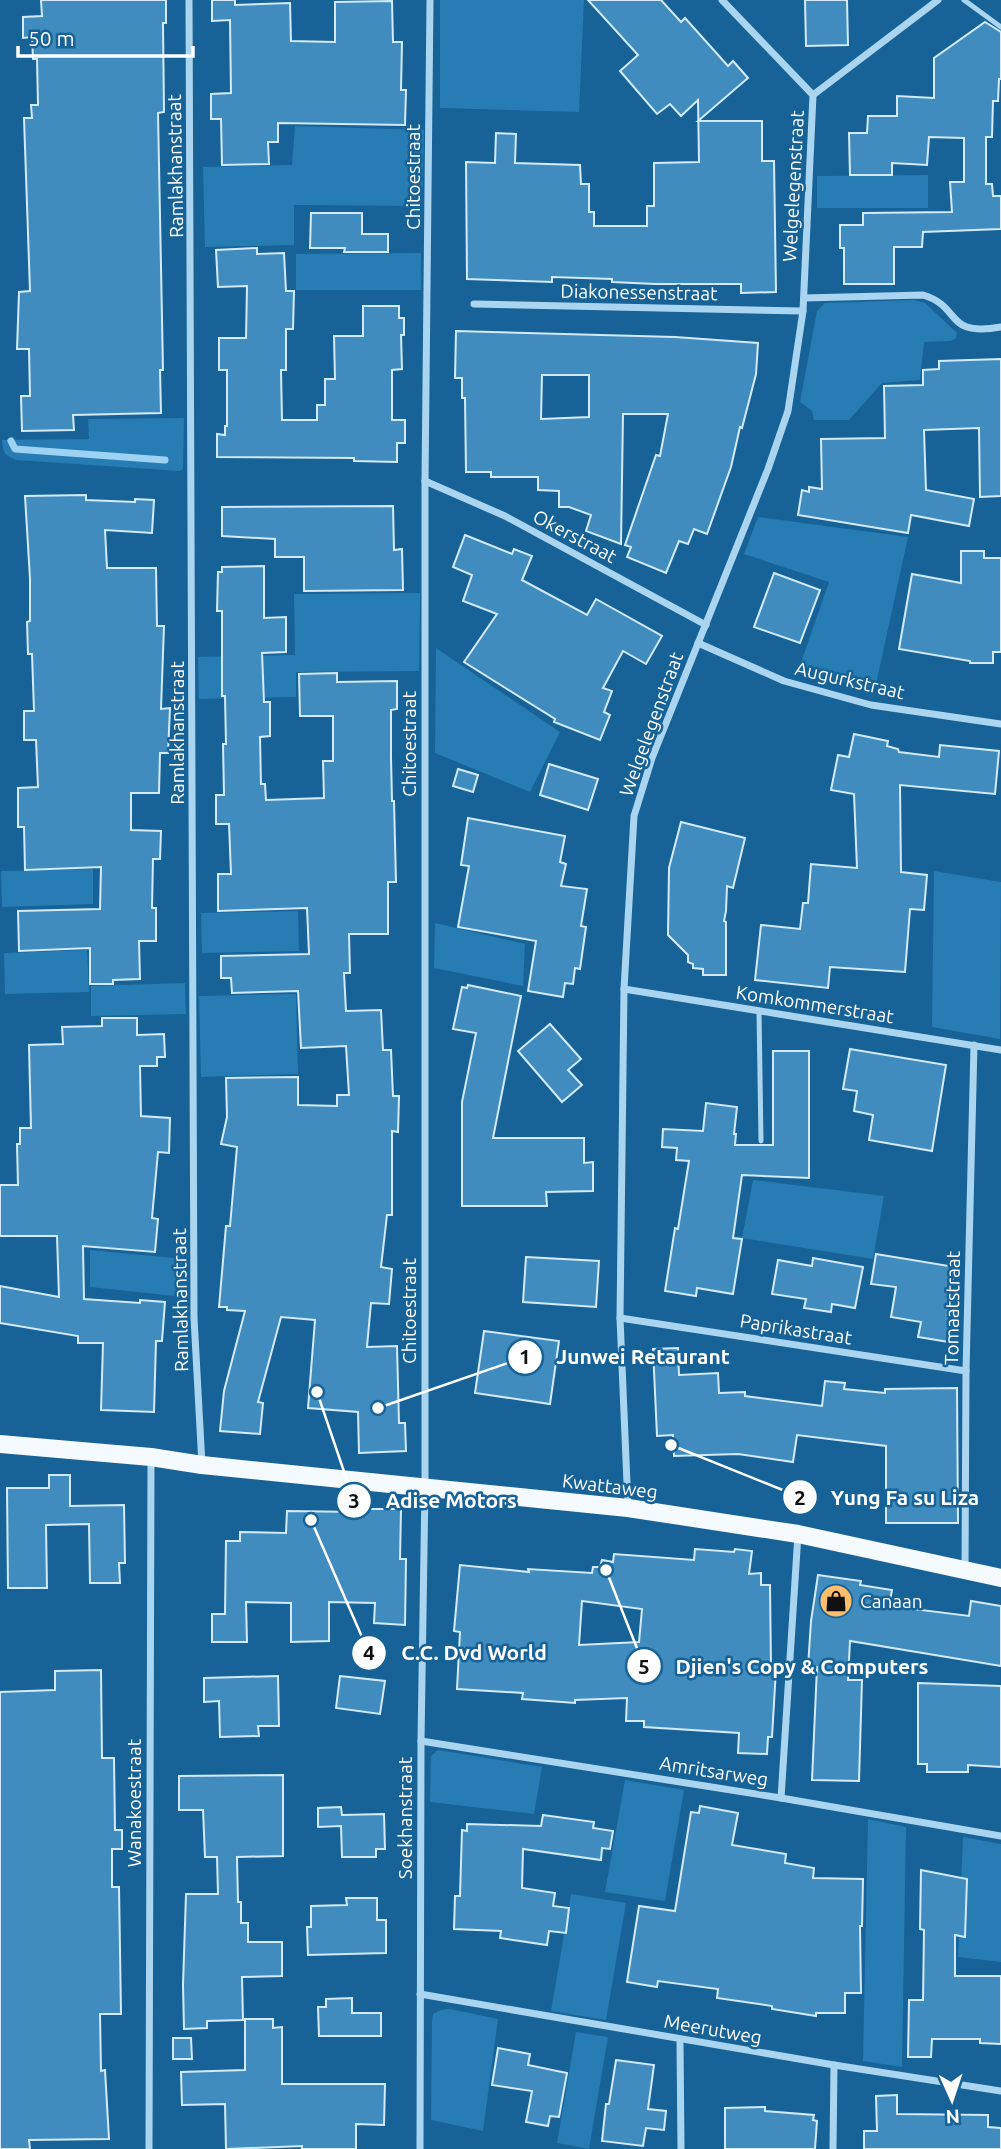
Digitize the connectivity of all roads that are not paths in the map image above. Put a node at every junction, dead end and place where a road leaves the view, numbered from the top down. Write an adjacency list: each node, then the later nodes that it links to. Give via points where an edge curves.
1 (189, 0): 25 (street, Ramlakhanstraat, via 194,1318)
2 (430, 0): 12 (street, Chitoestraat)
3 (722, 0): 7 (street, Welgelegenstraat)
4 (938, 0): 7 (street, Welgelegenstraat)
5 (964, 0): 6 (lane)
6 (1001, 27)
7 (813, 95): 8 (street, Welgelegenstraat)
8 (804, 298): 10 (street, Welgelegenstraat); 11 (street, via 923,295 939,302 968,329)
9 (474, 304): 10 (street, Diakonessenstraat)
10 (803, 311): 13 (street, Welgelegenstraat, via 788,411)
11 (1001, 327)
12 (425, 481): 13 (street, Okerstraat, via 505,516); 26 (street, Chitoestraat)
13 (706, 625): 14 (street, Welgelegenstraat)
14 (698, 643): 15 (street, Augurkstraat, via 784,681 871,705); 16 (street, Welgelegenstraat, via 634,816)
15 (1001, 724)
16 (624, 989): 17 (street, Komkommerstraat); 21 (street, Welgelegenstraat)
17 (759, 1011): 18 (street, Komkommerstraat); 20 (lane)
18 (974, 1045): 19 (street, Komkommerstraat); 22 (street, Tomaatstraat)
19 (1001, 1050)
20 (761, 1141)
21 (620, 1318): 22 (street, Paprikastraat); 27 (street, Welgelegenstraat)
22 (966, 1371): 29 (street, Tomaatstraat)
23 (0, 1444): 24 (main road, Kwattaweg)
24 (151, 1457): 25 (main road, Kwattaweg); 38 (street, Wanakoestraat)
25 (202, 1465): 26 (main road, Kwattaweg)
26 (425, 1487): 27 (main road, Kwattaweg); 31 (street, Soekhanstraat)
27 (628, 1508): 28 (main road, Kwattaweg)
28 (798, 1534): 29 (main road, Kwattaweg); 32 (street)
29 (965, 1571): 30 (main road, Kwattaweg)
30 (1001, 1578)
31 (421, 1741): 32 (street, Amritsarweg); 34 (street, Soekhanstraat)
32 (781, 1798): 33 (street, Amritsarweg)
33 (1001, 1836)
34 (420, 1994): 35 (street, Meerutweg); 39 (street, Soekhanstraat)
35 (680, 2040): 36 (street, Meerutweg); 40 (street)
36 (834, 2066): 37 (street, Meerutweg); 41 (street)
37 (1001, 2091)
38 (149, 2149)
39 (420, 2149)
40 (681, 2149)
41 (833, 2149)

